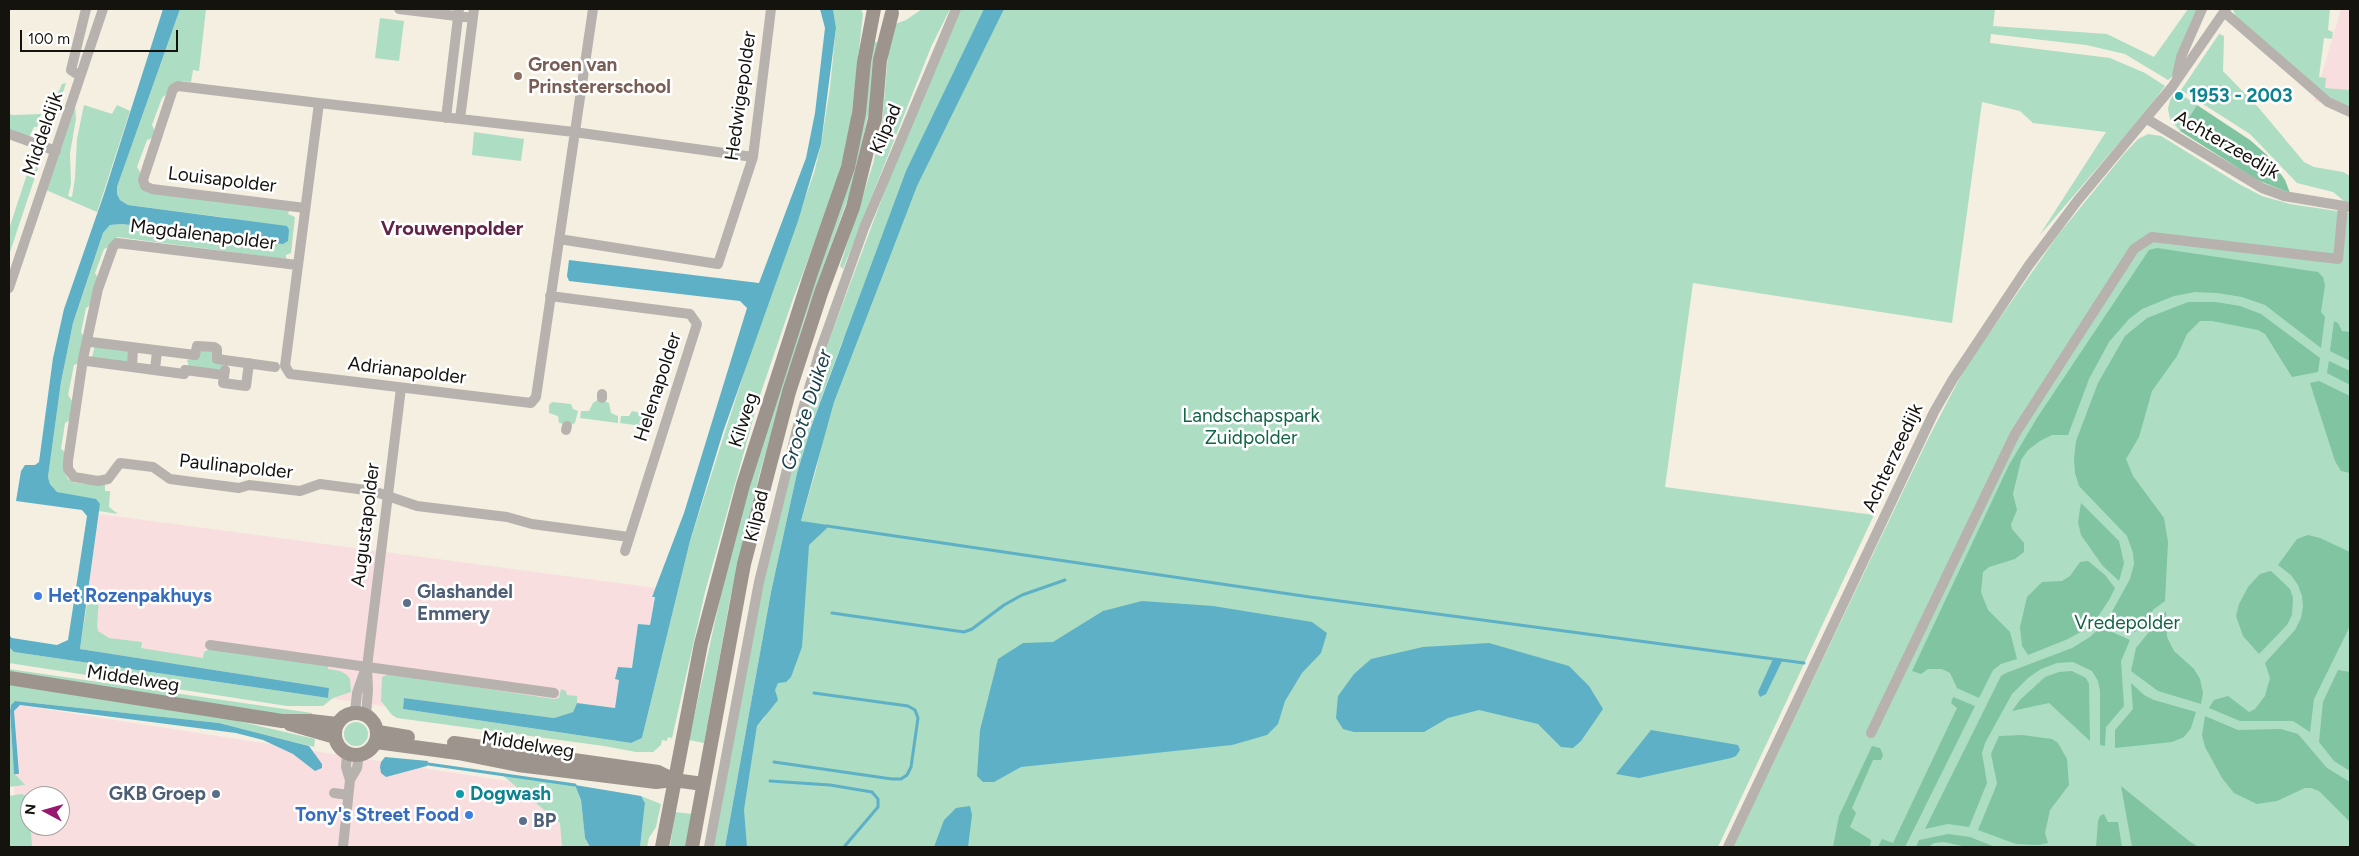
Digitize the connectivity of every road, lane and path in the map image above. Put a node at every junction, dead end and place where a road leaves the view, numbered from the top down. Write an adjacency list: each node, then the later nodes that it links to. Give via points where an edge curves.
1 (86, 9): 13 (street, Middeldijk, via 71,70)
2 (103, 9): 13 (street, Middeldijk)
3 (400, 9): 11 (street)
4 (593, 9): 20 (street)
5 (771, 9): 23 (street, Hedwigepolder)
6 (874, 9): 10 (main road); 55 (main road, Kilweg, via 848,167 743,485 701,644)
7 (956, 9): 62 (street, Kilpad, via 864,228 820,351 797,429 757,590)
8 (2202, 9): 14 (street, Achterzeedijk, via 2181,57)
9 (2225, 10): 14 (street, Achterzeedijk); 16 (street, Achterzeedijk, via 2328,102)
10 (899, 11): 56 (main road, Kilweg, via 880,60 875,119 853,207 789,392 744,564)
11 (459, 12): 12 (street); 17 (street)
12 (474, 14): 19 (street)
13 (80, 76): 22 (street, Middeldijk)
14 (2176, 81): 18 (street, Achterzeedijk)
15 (319, 103): 17 (street); 25 (street, Adrianapolder); 25 (street, Louisapolder, via 178,86 173,89 143,180 152,189)
16 (2350, 112)
17 (446, 118): 19 (street)
18 (2147, 119): 24 (street, Achterzeedijk, via 2262,188 2284,196); 63 (street, Achterzeedijk, via 2078,200 2029,265 1934,412)
19 (460, 120): 20 (street)
20 (574, 132): 23 (street); 26 (street, Adrianapolder)
21 (9, 134): 22 (street)
22 (56, 151): 28 (street, Middeldijk)
23 (753, 156): 26 (street, Hedwigepolder, via 718,264)
24 (2347, 206): 52 (street, via 2338,259 2152,237 2134,249 2015,434)
25 (305, 208): 27 (street, Adrianapolder)
26 (559, 239): 29 (street, Adrianapolder)
27 (298, 265): 30 (street, Magdalenapolder, via 117,243 98,289); 42 (street, Adrianapolder, via 285,366 290,374)
28 (9, 288)
29 (550, 296): 42 (street, Adrianapolder, via 536,397 532,403); 44 (street, Helenapolder, via 690,314 697,324)
30 (89, 342): 31 (street); 43 (street, Paulinapolder, via 68,461 68,469 74,477 108,479 120,463 153,467 170,479 239,488 300,491 320,484)
31 (133, 348): 32 (street); 37 (street)
32 (157, 351): 33 (street); 39 (street)
33 (187, 354): 34 (street, via 195,355 197,346 207,345 217,349 217,359); 40 (street)
34 (226, 360): 36 (street); 41 (street)
35 (87, 361): 37 (street)
36 (249, 363): 38 (street); 41 (street, via 246,386 223,383)
37 (132, 367): 39 (street)
38 (275, 367)
39 (155, 370): 40 (street, via 184,374)
40 (185, 370): 41 (street)
41 (224, 375)
42 (401, 388): 43 (street, Augustapolder)
43 (388, 495): 44 (street, Paulinapolder, via 417,506); 47 (street, Augustapolder)
44 (629, 536): 45 (street, Helenapolder)
45 (625, 551)
46 (210, 645): 47 (street)
47 (366, 667): 49 (street); 50 (street, Augustapolder, via 368,690)
48 (9, 678): 51 (main road, Middelweg, via 282,721 310,731)
49 (554, 693)
50 (360, 713): 51 (main road, via 341,718); 53 (main road, via 372,719)
51 (336, 730): 54 (main road, via 337,744)
52 (1871, 733)
53 (377, 737): 54 (main road, via 366,753); 55 (main road, Middelweg, via 528,766 656,782)
54 (353, 754): 58 (street, via 346,767 350,780)
55 (674, 780): 56 (main road, Middelweg); 60 (main road, Kilweg)
56 (703, 784): 61 (main road, Kilweg)
57 (334, 793): 58 (street)
58 (348, 794): 59 (street)
59 (343, 847)
60 (662, 847)
61 (692, 847)
62 (709, 847)
63 (1728, 847)

